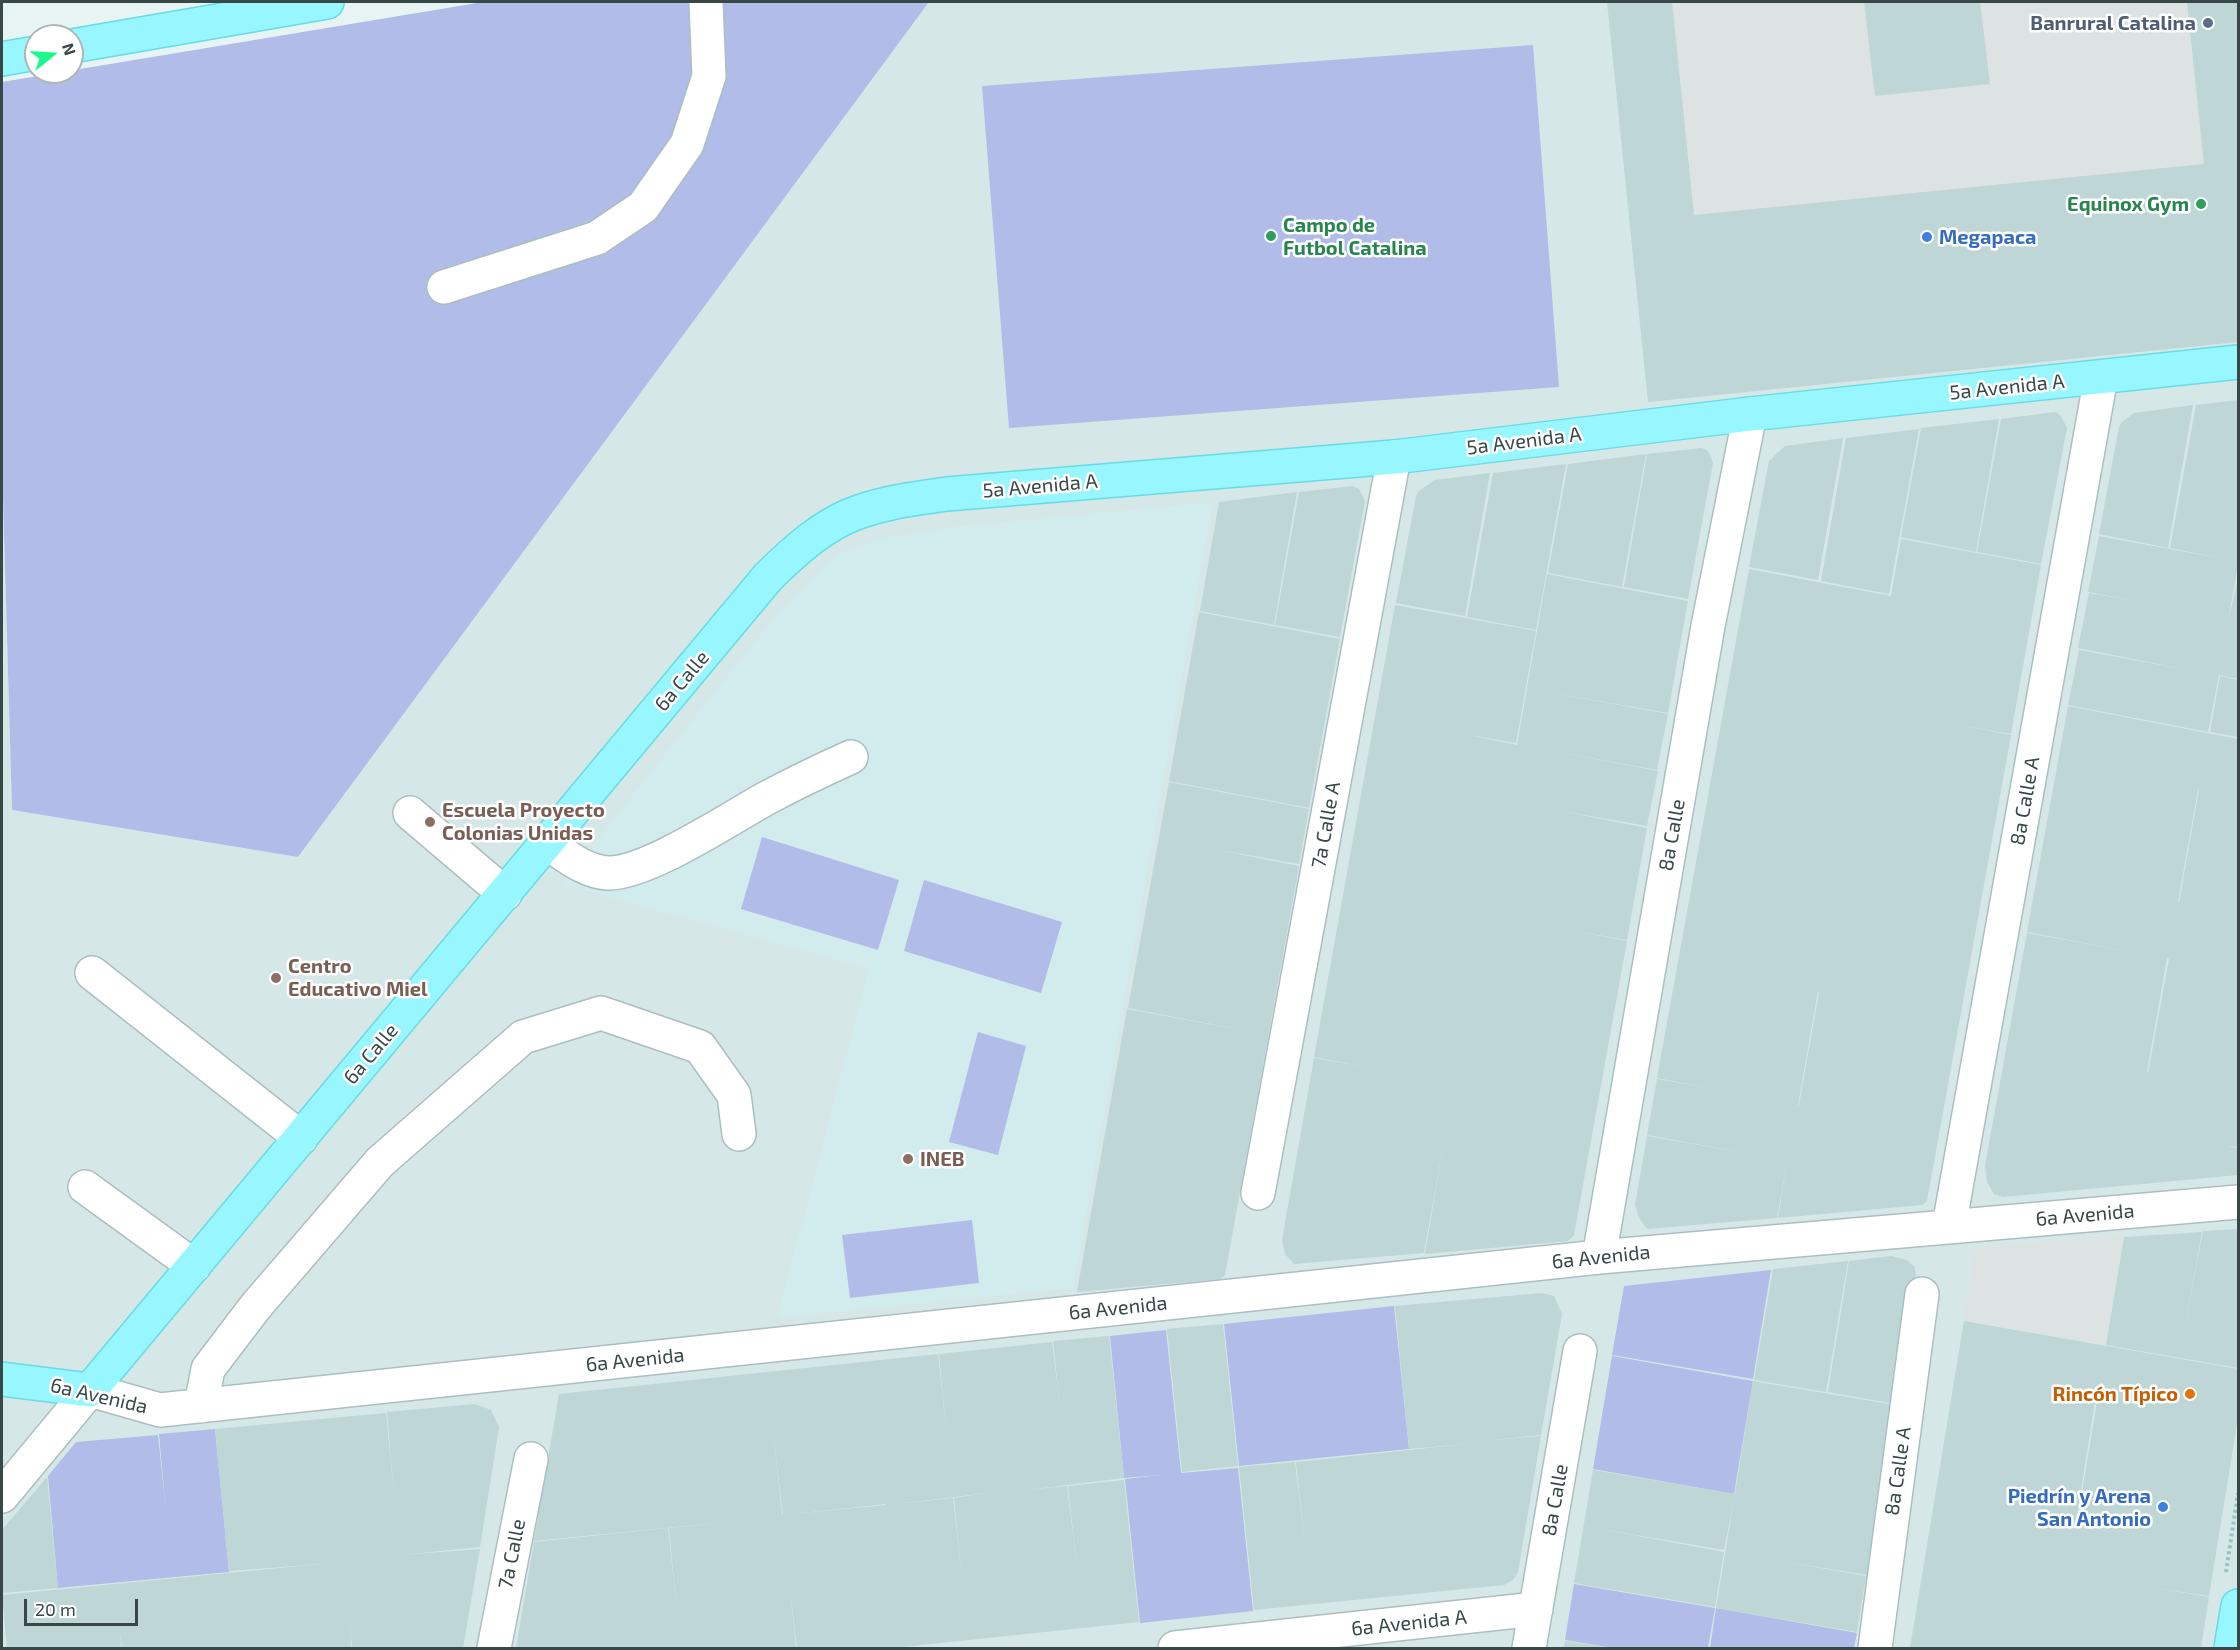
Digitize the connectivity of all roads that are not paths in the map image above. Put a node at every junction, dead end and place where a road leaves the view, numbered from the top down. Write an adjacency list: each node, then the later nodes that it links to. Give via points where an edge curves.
1 (327, 2): 3 (main road)
2 (706, 2): 6 (street, via 708,76 687,144 643,207 597,238)
3 (84, 44)
4 (24, 55): 5 (main road)
5 (2, 59)
6 (444, 287)
7 (2238, 362): 8 (main road, 5a Avenida A)
8 (2101, 377): 9 (main road, 5a Avenida A); 22 (street, 8a Calle A)
9 (1750, 414): 10 (main road, 5a Avenida A); 23 (street, 8a Calle, via 1706,638)
10 (1394, 457): 11 (main road, 5a Avenida A, via 936,495 867,507); 20 (street, 7a Calle A)
11 (815, 534): 14 (main road, 6a Calle, via 768,577)
12 (851, 757): 14 (street, via 632,869 609,873 593,870)
13 (410, 813): 15 (street)
14 (547, 843): 15 (main road, 6a Calle)
15 (505, 894): 18 (main road, 6a Calle)
16 (92, 973): 18 (street)
17 (739, 1134): 29 (street, via 734,1095 700,1047 601,1013 523,1037 372,1171 256,1306 208,1369)
18 (301, 1138): 24 (main road, 6a Calle)
19 (84, 1187): 24 (street)
20 (1258, 1193)
21 (2238, 1202): 22 (street, 6a Avenida)
22 (1950, 1226): 23 (street, 6a Avenida)
23 (1599, 1257): 29 (street, 6a Avenida)
24 (194, 1266): 28 (main road, 6a Calle)
25 (1922, 1294): 37 (street, 8a Calle A)
26 (1580, 1351): 33 (street, 8a Calle)
27 (2, 1379): 28 (main road, 6a Avenida)
28 (90, 1390): 29 (street, 6a Avenida, via 160,1410); 31 (street, 6a Calle)
29 (201, 1406)
30 (531, 1459): 34 (street, 7a Calle)
31 (2, 1497)
32 (2238, 1606): 38 (main road)
33 (1536, 1609): 35 (street, 6a Avenida A); 36 (street, 8a Calle)
34 (494, 1648)
35 (1175, 1648)
36 (1529, 1648)
37 (1875, 1648)
38 (2231, 1648)

